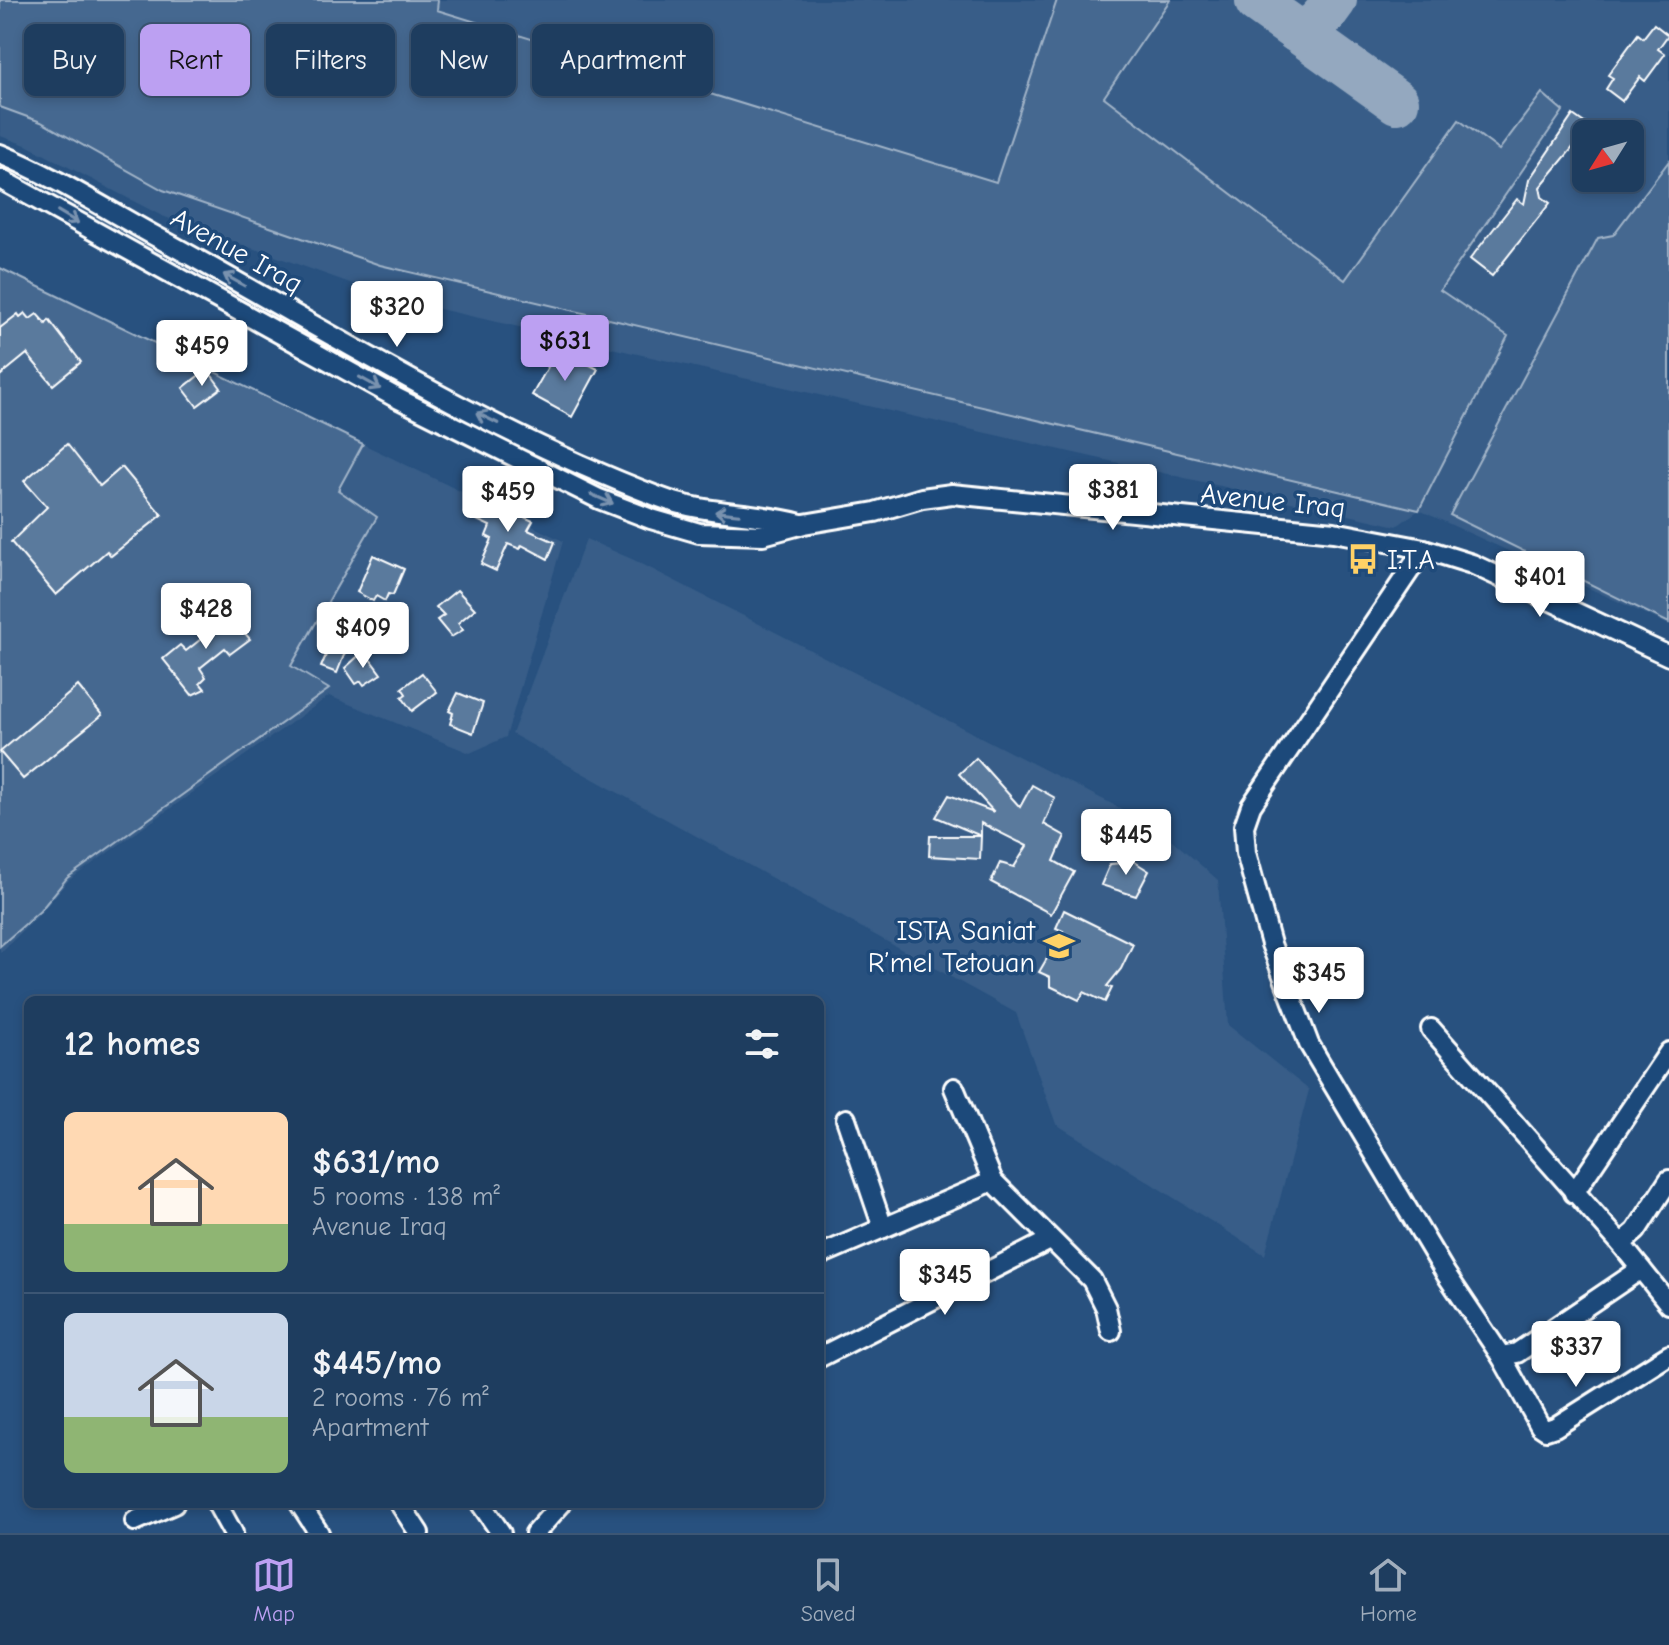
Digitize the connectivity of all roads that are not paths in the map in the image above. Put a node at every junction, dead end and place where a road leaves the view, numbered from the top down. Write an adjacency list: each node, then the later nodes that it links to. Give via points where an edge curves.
1 (0, 154): 3 (street, Avenue Iraq, one-way to 1, via 687,506 608,477 407,379)
2 (0, 179): 3 (street, Avenue Iraq, one-way to 3, via 395,397 599,499 717,536 763,535)
3 (804, 524): 4 (street, Avenue Iraq, via 922,498 979,495 1334,532)
4 (1424, 549): 5 (street, Avenue Iraq, via 1472,564); 22 (street, via 1251,806 1244,826 1246,853 1271,944 1309,1044)
5 (1669, 656)
6 (1431, 1029): 12 (street)
7 (1669, 1052): 12 (street)
8 (954, 1088): 11 (street)
9 (846, 1119): 13 (street)
10 (1669, 1180): 15 (street, via 1636,1231)
11 (993, 1181): 13 (street); 14 (street)
12 (1574, 1193): 15 (street)
13 (883, 1228): 16 (street)
14 (1050, 1240): 19 (street, via 1092,1280); 20 (street)
15 (1621, 1244): 17 (street)
16 (824, 1253)
17 (1641, 1269): 18 (street); 22 (street, via 1517,1353)
18 (1669, 1304)
19 (1111, 1331)
20 (824, 1355)
21 (1669, 1355): 22 (street, via 1546,1430)
22 (1501, 1356)
23 (165, 1508): 29 (street)
24 (219, 1508): 30 (street)
25 (303, 1508): 31 (street)
26 (403, 1508): 32 (street)
27 (484, 1508): 33 (street)
28 (557, 1508): 34 (street)
29 (135, 1521)
30 (233, 1533)
31 (319, 1533)
32 (419, 1533)
33 (501, 1533)
34 (535, 1533)

